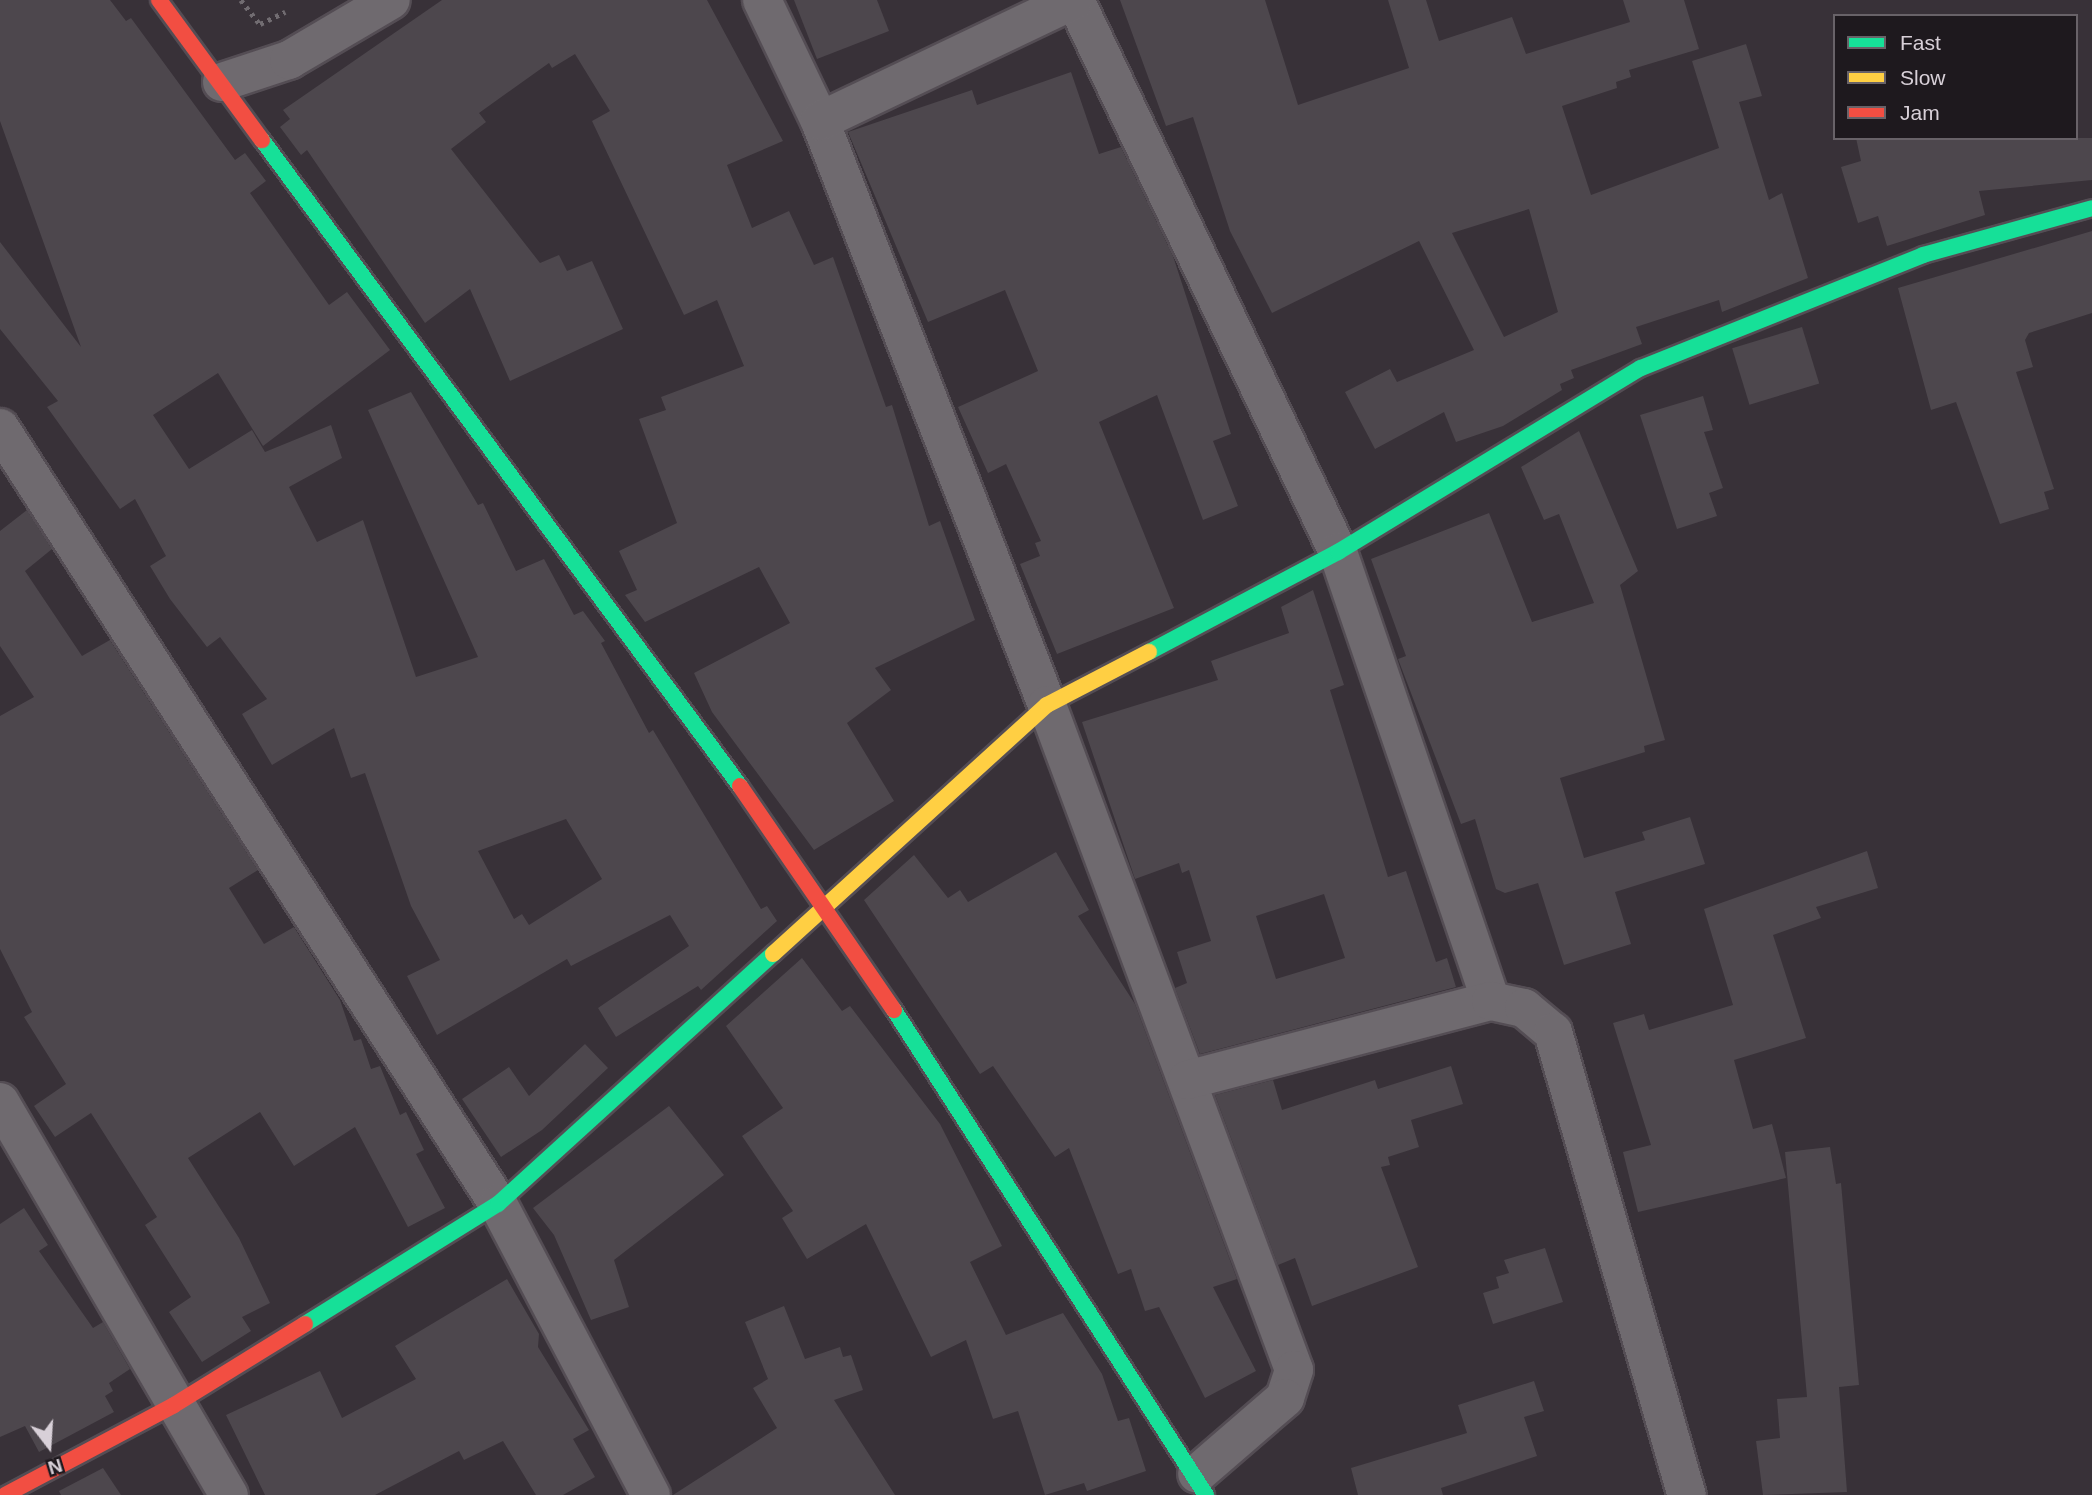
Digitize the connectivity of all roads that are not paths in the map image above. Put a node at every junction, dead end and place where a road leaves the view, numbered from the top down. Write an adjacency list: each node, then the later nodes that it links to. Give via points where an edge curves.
1 (159, 0): 5 (street)
2 (391, 0): 5 (street, via 289,60)
3 (762, 0): 6 (street)
4 (1075, 0): 6 (street); 9 (street)
5 (222, 82): 11 (street)
6 (820, 121): 10 (street)
7 (2092, 208): 9 (street, via 1923,255 1642,368)
8 (0, 428): 15 (street)
9 (1338, 552): 10 (street); 12 (street)
10 (1047, 705): 11 (street); 13 (street)
11 (825, 902): 15 (street); 17 (street, via 1171,1446)
12 (1491, 1001): 13 (street); 21 (street, via 1524,1008 1553,1032)
13 (1187, 1080): 17 (street, via 1294,1370 1285,1398)
14 (0, 1102): 16 (street)
15 (498, 1204): 16 (street); 20 (street)
16 (174, 1405): 18 (street); 19 (street)
17 (1201, 1485)
18 (5, 1495)
19 (229, 1495)
20 (651, 1495)
21 (1687, 1495)

